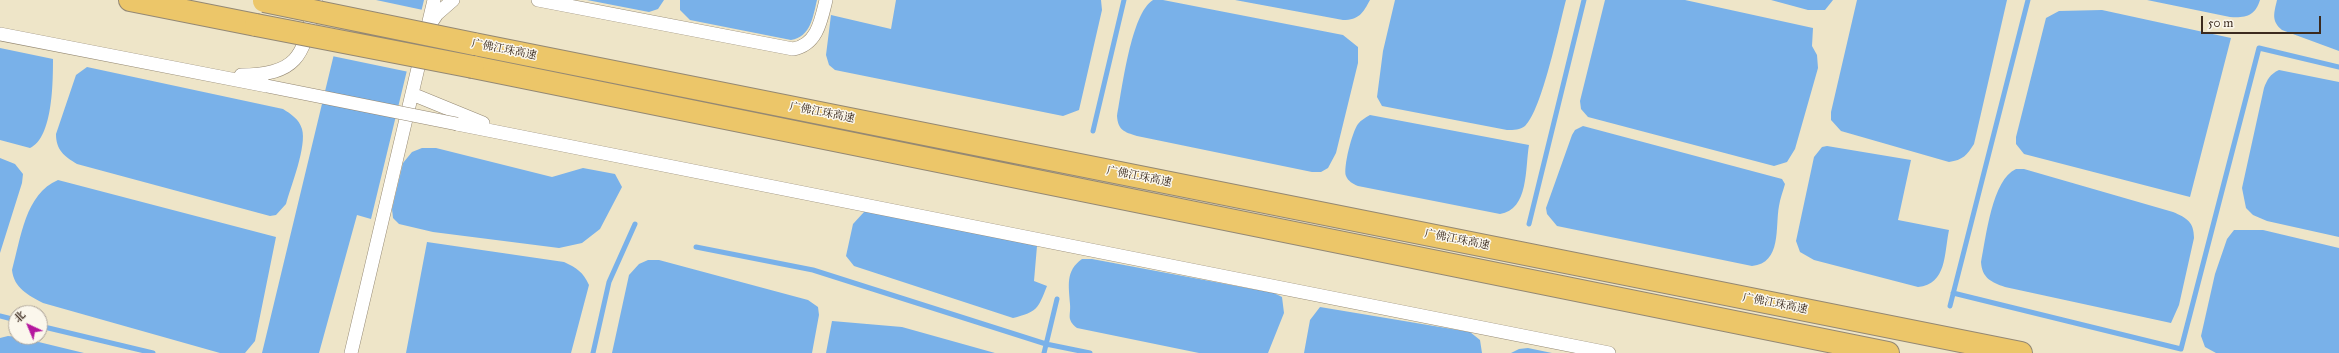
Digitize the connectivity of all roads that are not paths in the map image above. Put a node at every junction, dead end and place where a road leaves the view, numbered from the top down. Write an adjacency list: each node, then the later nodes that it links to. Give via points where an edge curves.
1 (130, 0): 15 (highway, 广佛江珠高速, bridge)
2 (316, 0): 10 (street, via 303,50 288,66 268,74)
3 (434, 0): 9 (street)
4 (453, 0): 9 (street, via 437,14)
5 (538, 0): 6 (street, via 793,49 807,44 812,39)
6 (826, 0)
7 (261, 1): 16 (highway, 广佛江珠高速, bridge)
8 (0, 34): 10 (street)
9 (426, 34): 11 (street)
10 (206, 75): 12 (street, bridge)
11 (412, 94): 12 (street); 13 (street)
12 (512, 135): 14 (street)
13 (351, 353)
14 (1609, 353)
15 (1888, 353)
16 (2021, 353)

